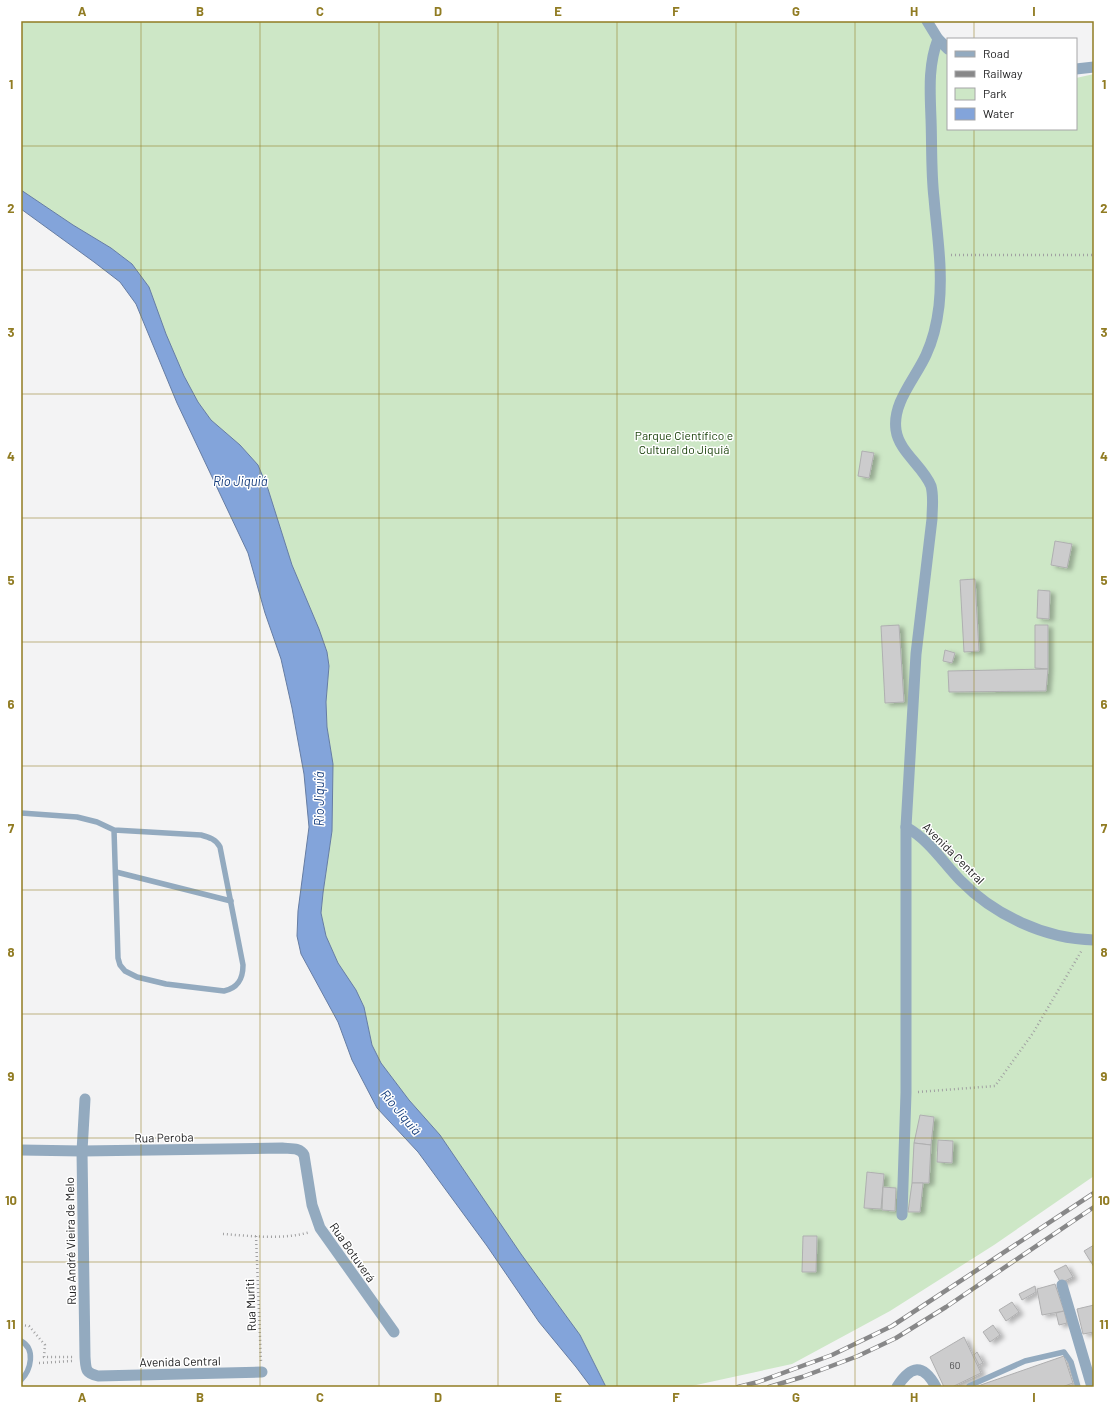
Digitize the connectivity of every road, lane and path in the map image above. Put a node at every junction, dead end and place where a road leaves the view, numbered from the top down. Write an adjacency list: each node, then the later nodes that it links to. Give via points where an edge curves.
1 (927, 21): 2 (street)
2 (938, 38): 3 (street); 7 (street, via 932,56 930,83 934,196)
3 (947, 48)
4 (1094, 66): 5 (street)
5 (1077, 69)
6 (1094, 255): 7 (path)
7 (940, 256): 9 (street, via 940,305 936,328 926,355 903,395 896,420 899,439 926,477 933,498 916,654)
8 (21, 813): 10 (lane, via 77,817)
9 (906, 827): 13 (street, Avenida Central, via 932,847 961,881 1003,914 1040,930); 14 (street)
10 (114, 830): 11 (lane); 12 (lane, via 200,835 213,839 220,847)
11 (116, 872): 12 (lane); 12 (lane, via 118,958 125,971 137,977 166,984 224,991 237,985 243,972 243,964)
12 (231, 901)
13 (1091, 940): 14 (path, via 1033,1033 995,1086)
14 (906, 1093): 19 (street)
15 (85, 1099): 17 (street, Rua André Vieira de Melo)
16 (21, 1150): 17 (street, Rua Peroba)
17 (82, 1151): 18 (street, Rua Peroba, via 282,1148 299,1150); 28 (street, Rua André Vieira de Melo)
18 (304, 1155): 20 (street, Rua Botuverá, via 311,1199)
19 (902, 1215)
20 (320, 1228): 22 (path, via 300,1234); 25 (street, Rua Botuverá)
21 (223, 1234): 22 (path)
22 (256, 1236): 30 (path, Rua Muriti)
23 (1062, 1285): 37 (street)
24 (21, 1325): 27 (path, via 29,1326 45,1345 44,1357)
25 (394, 1332)
26 (21, 1341): 32 (lane, via 28,1346 31,1358 26,1374)
27 (73, 1357): 28 (path); 29 (path, via 73,1362)
28 (85, 1357): 31 (street, Rua André Vieira de Melo, via 87,1371)
29 (38, 1363)
30 (262, 1372): 31 (street, Avenida Central)
31 (98, 1376)
32 (21, 1380)
33 (897, 1387): 34 (street, via 915,1370 925,1372)
34 (936, 1387)
35 (969, 1387): 36 (lane, via 1025,1361 1064,1352 1071,1362)
36 (1078, 1387)
37 (1092, 1387)

